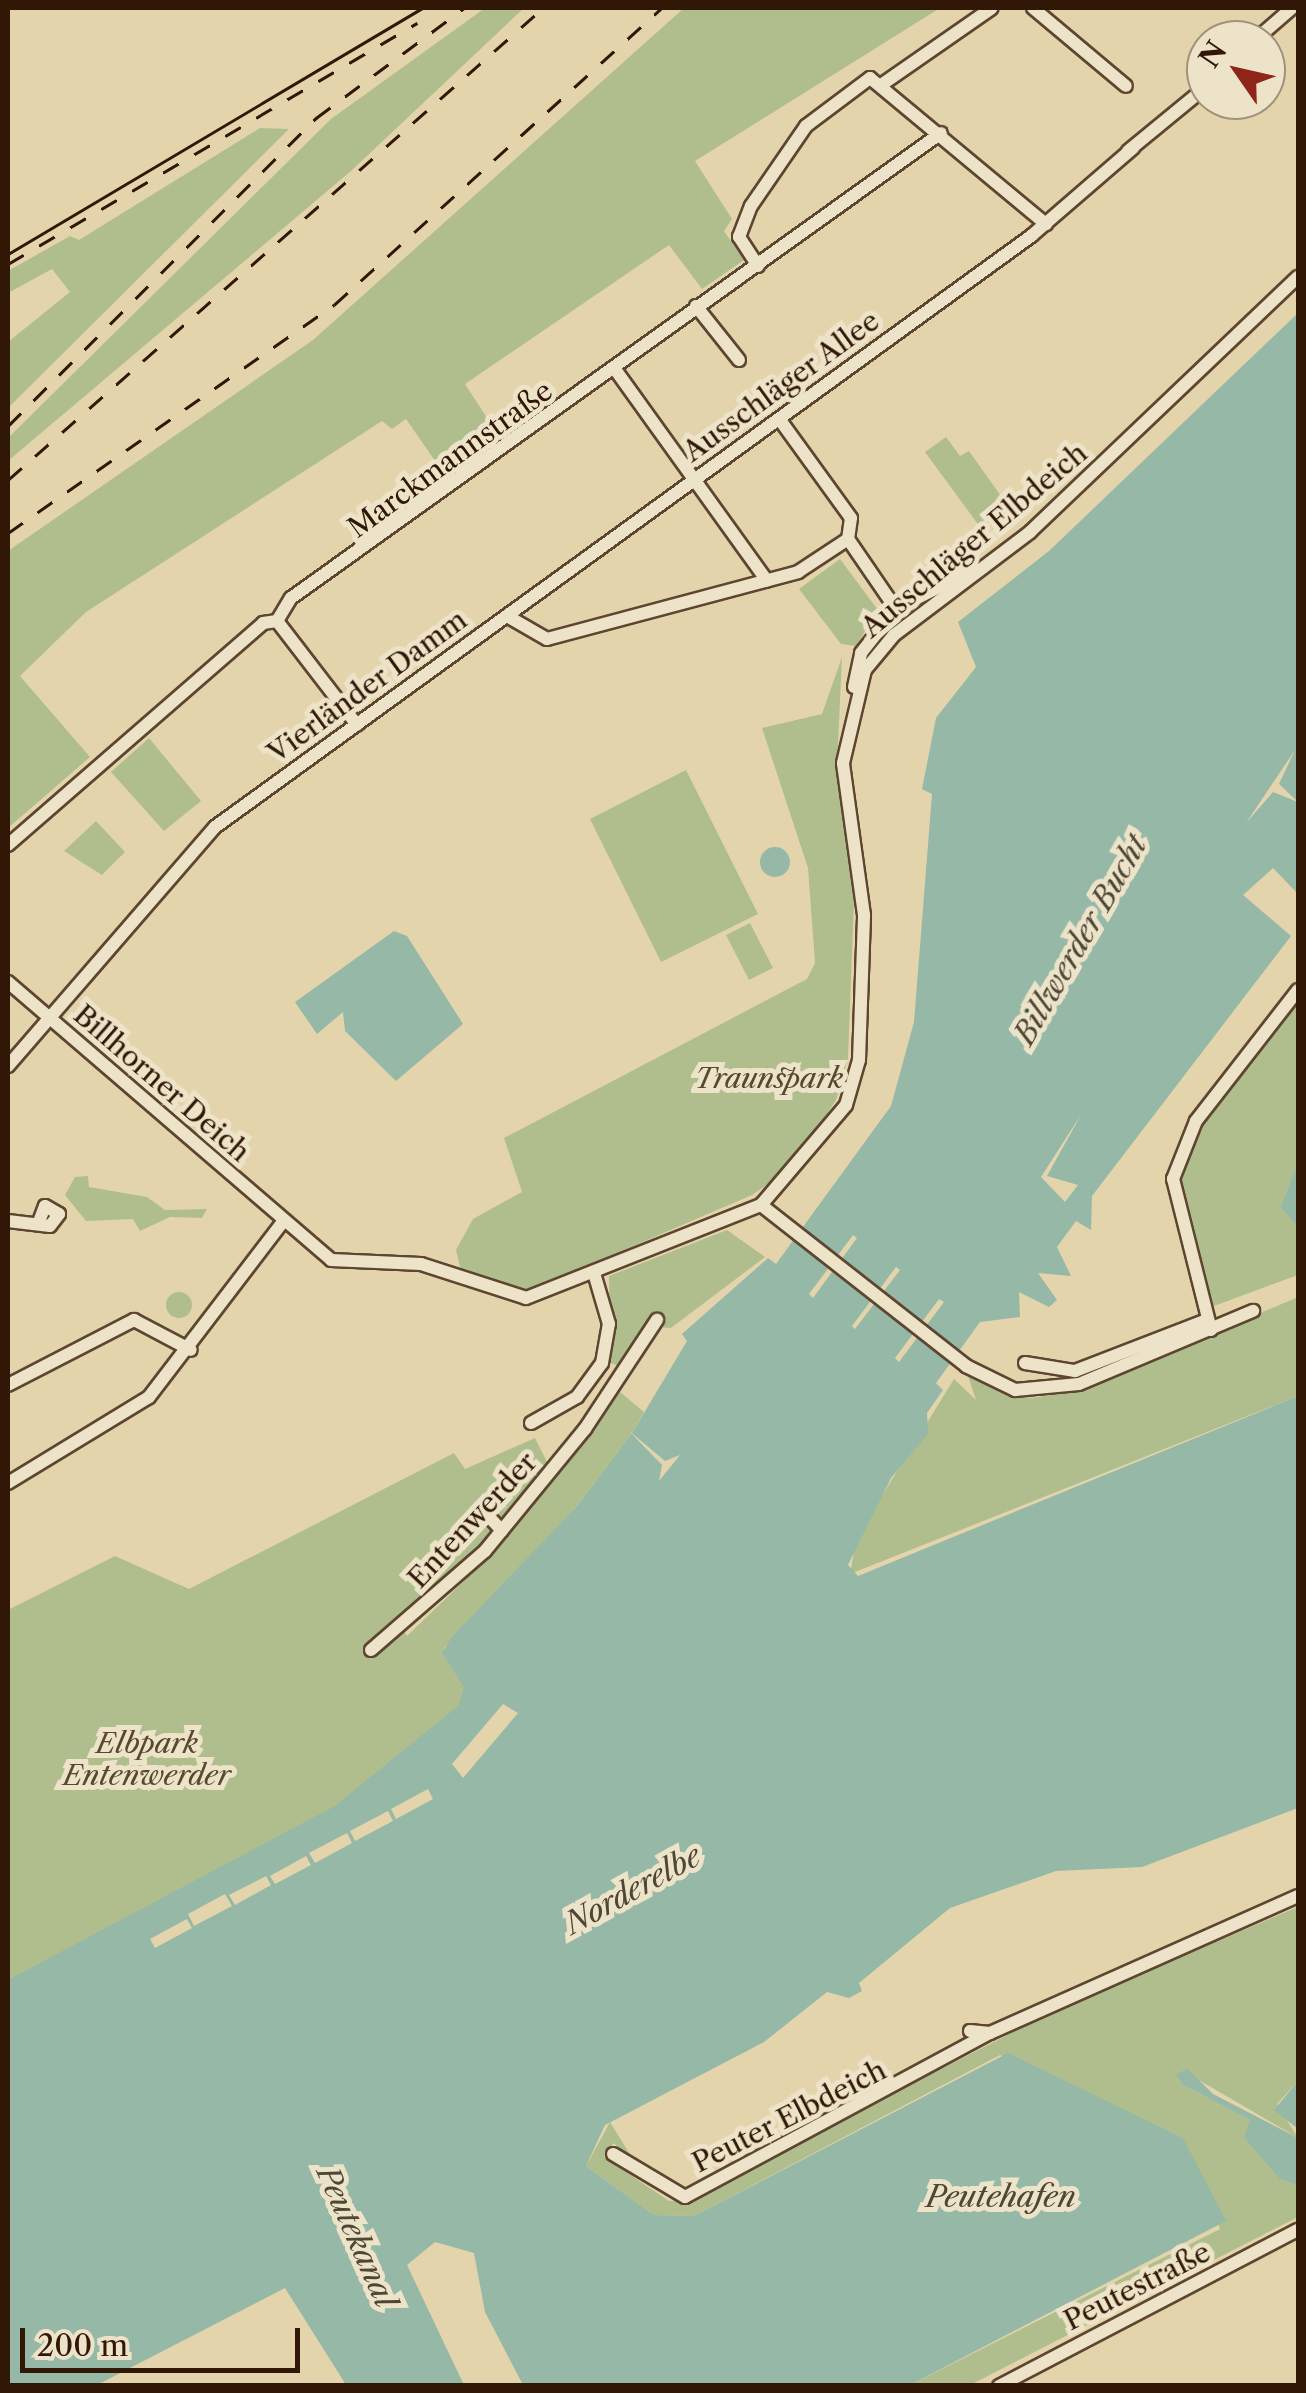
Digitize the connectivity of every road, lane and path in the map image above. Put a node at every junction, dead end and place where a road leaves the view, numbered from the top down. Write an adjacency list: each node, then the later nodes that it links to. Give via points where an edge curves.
1 (992, 8): 3 (street)
2 (1033, 8): 4 (street)
3 (884, 83): 6 (street); 8 (street, via 866,79 806,126 750,206 739,237)
4 (1126, 86)
5 (1186, 104): 7 (street, Ausschläger Allee)
6 (941, 133): 7 (street); 8 (street, Marckmannstraße)
7 (1046, 224): 13 (street, Ausschläger Allee)
8 (758, 266): 10 (street, Marckmannstraße)
9 (1298, 278): 16 (street, Ausschläger Elbdeich)
10 (696, 306): 11 (street); 12 (street, Marckmannstraße, via 624,357)
11 (740, 360)
12 (618, 372): 14 (street); 20 (street, Marckmannstraße, via 291,598)
13 (780, 420): 14 (street, Ausschläger Allee); 15 (street, via 851,518)
14 (695, 481): 17 (street); 19 (street, Ausschläger Allee)
15 (848, 538): 17 (street, Vierländer Damm); 18 (street)
16 (994, 560): 18 (street); 21 (street, Ausschläger Elbdeich, via 894,634)
17 (767, 581): 19 (street, Vierländer Damm, via 547,639)
18 (896, 609): 21 (street, via 861,653)
19 (507, 616): 22 (street, Vierländer Damm)
20 (278, 621): 22 (street); 23 (street, Marckmannstraße, via 263,622)
21 (855, 693): 28 (street, Ausschläger Elbdeich, via 843,762 864,915 859,1060 846,1105)
22 (357, 724): 26 (street, Vierländer Damm, via 215,827)
23 (8, 845)
24 (8, 982): 26 (street, Billhorner Deich)
25 (1298, 990): 35 (street, via 1196,1121 1177,1165 1173,1204)
26 (49, 1018): 27 (street, Vierländer Damm); 31 (street, Billhorner Deich)
27 (8, 1066)
28 (762, 1205): 32 (street, Ausschläger Elbdeich); 35 (street, via 795,1238 999,1386 1048,1392)
29 (40, 1219): 30 (street)
30 (8, 1221)
31 (283, 1222): 32 (street, Ausschläger Elbdeich, via 332,1260 423,1265 510,1298); 36 (street)
32 (594, 1273): 39 (street, via 609,1332)
33 (1253, 1311): 35 (street)
34 (658, 1320): 40 (street, Entenwerder)
35 (1209, 1325): 37 (street, via 1075,1371)
36 (191, 1350): 38 (street, via 134,1320); 42 (street, via 109,1429)
37 (1025, 1362)
38 (8, 1385)
39 (586, 1390): 40 (street); 41 (street)
40 (598, 1410): 44 (street, Entenwerder)
41 (532, 1423)
42 (8, 1483)
43 (491, 1519): 44 (street)
44 (502, 1531): 45 (street, Entenwerder)
45 (371, 1650)
46 (1298, 1896): 48 (street, Peuter Elbdeich)
47 (970, 2031): 48 (street, Peuter Elbdeich)
48 (990, 2033): 49 (street, Peuter Elbdeich, via 686,2198)
49 (613, 2154)
50 (1298, 2230): 51 (street, Peutestraße)
51 (998, 2386)

